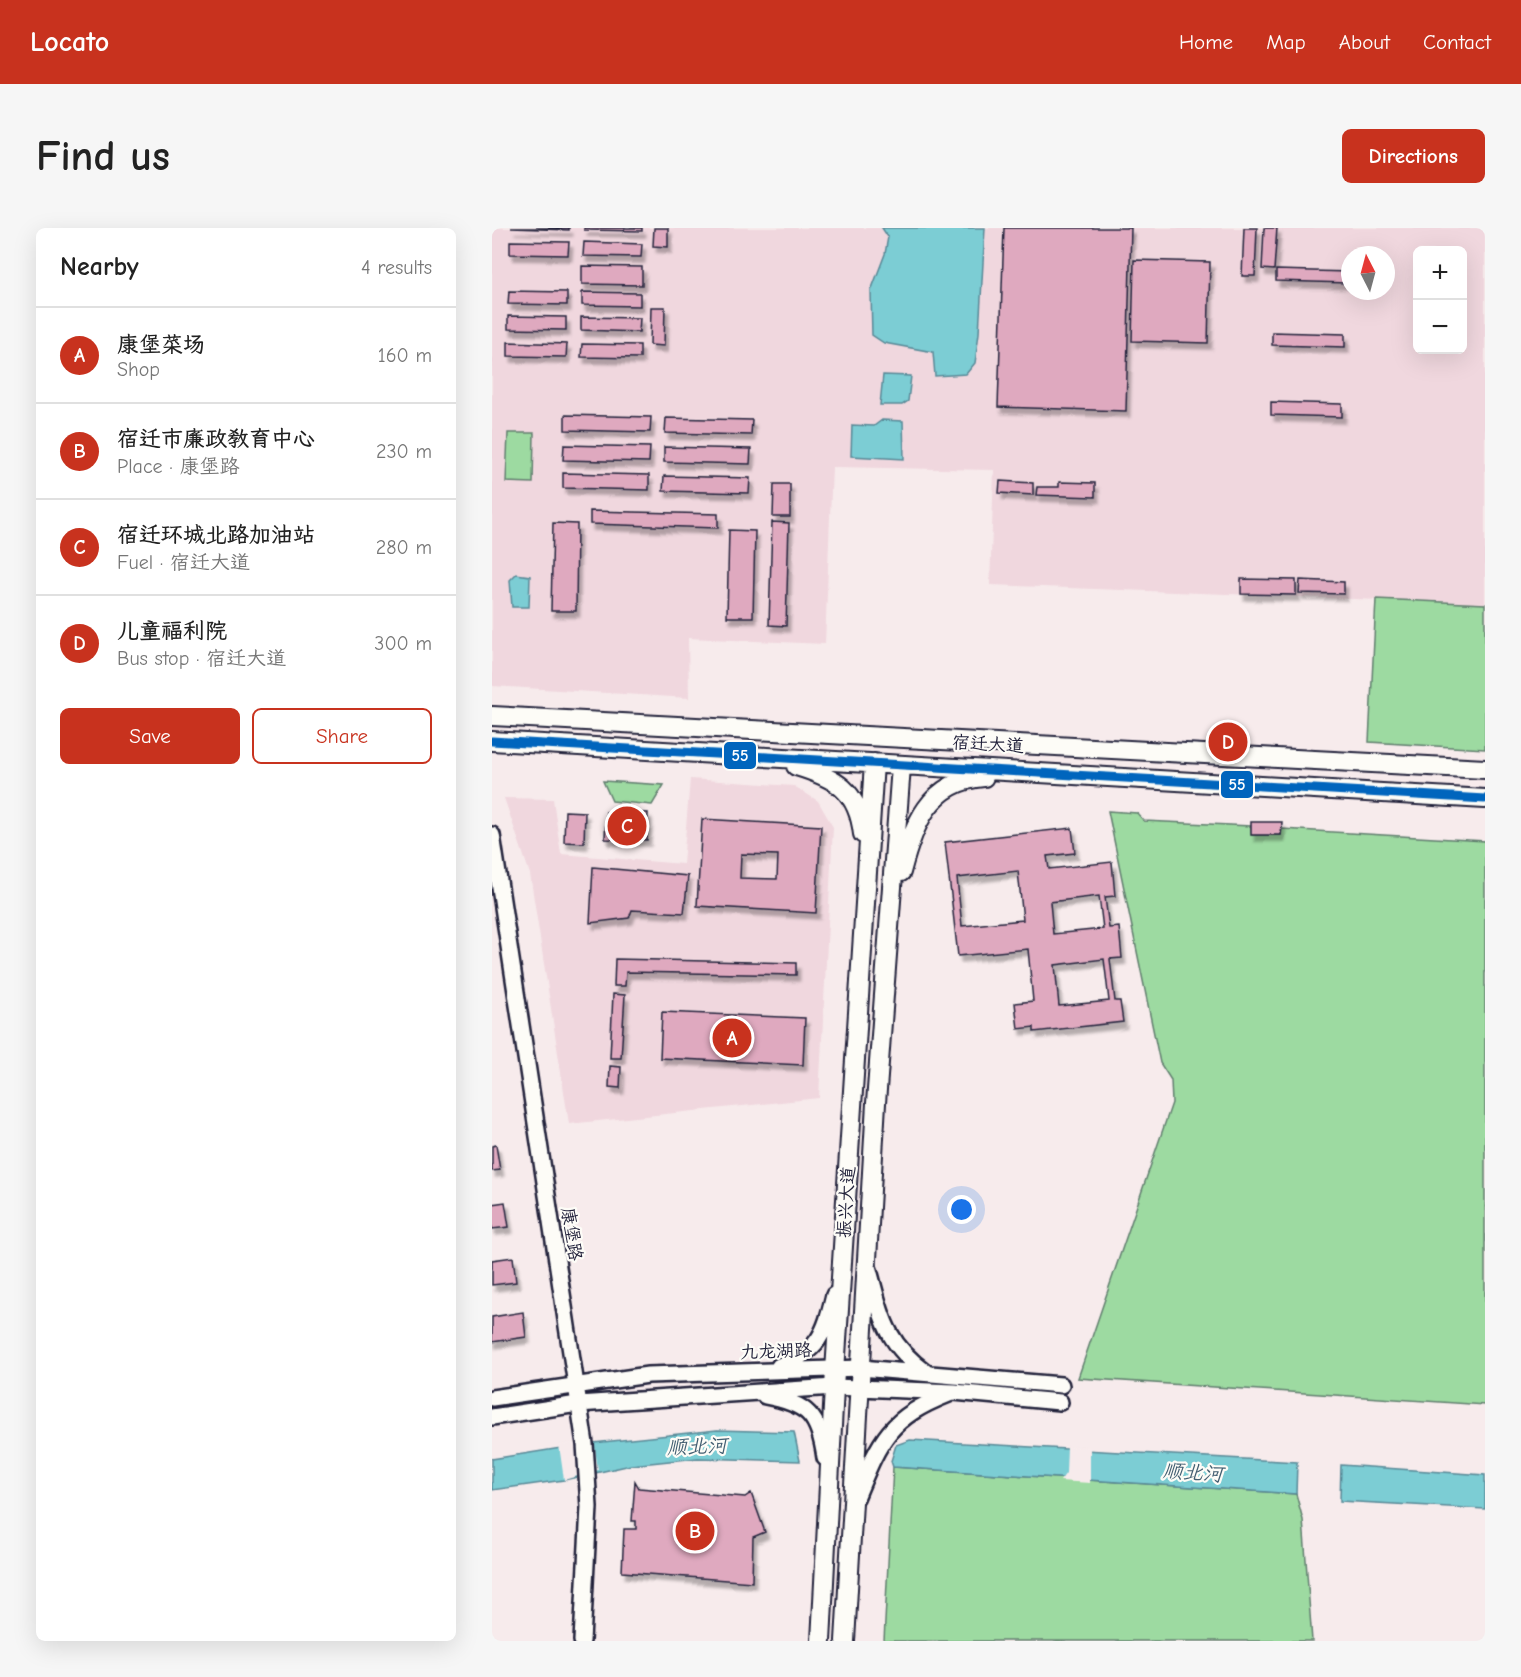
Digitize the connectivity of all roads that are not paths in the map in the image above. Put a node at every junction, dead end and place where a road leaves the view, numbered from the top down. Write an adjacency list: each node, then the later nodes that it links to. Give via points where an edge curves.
1 (492, 716): 6 (main road, 宿迁大道)
2 (492, 741): 3 (main road, 宿迁大道)
3 (736, 755): 4 (main road, 宿迁大道); 10 (main road, via 824,774 850,794 861,817 863,833)
4 (874, 763): 5 (main road, 宿迁大道); 10 (main road, 振兴大道)
5 (901, 766): 7 (main road, 宿迁大道); 11 (main road, 振兴大道)
6 (1485, 770)
7 (1036, 773): 8 (main road, 宿迁大道); 11 (main road, via 966,778 925,808 913,829)
8 (1485, 799)
9 (492, 835): 19 (street, 康堡路)
10 (864, 916): 13 (main road, 振兴大道)
11 (888, 923): 12 (main road, 振兴大道)
12 (867, 1260): 15 (main road, 振兴大道); 17 (street, via 890,1336 901,1352)
13 (842, 1266): 14 (main road, 振兴大道); 16 (street, via 820,1340 794,1361)
14 (835, 1368): 15 (street, 九龙湖路); 16 (street, 九龙湖路); 20 (main road, 振兴大道)
15 (861, 1368): 17 (street, 九龙湖路); 21 (main road, 振兴大道)
16 (767, 1370): 19 (street, 九龙湖路, via 648,1375)
17 (927, 1373): 18 (street, 九龙湖路)
18 (1062, 1385)
19 (575, 1386): 24 (street, 九龙湖路); 26 (street, 康堡路)
20 (834, 1387): 21 (street); 23 (street); 28 (main road, 振兴大道)
21 (860, 1387): 22 (street); 29 (main road, 振兴大道)
22 (954, 1392): 25 (street); 29 (street, via 919,1406 889,1432 877,1448)
23 (748, 1393): 26 (street); 28 (street, via 783,1400 811,1415 820,1427)
24 (492, 1398)
25 (1060, 1402)
26 (578, 1404): 27 (street); 30 (street, 康堡路, via 589,1498)
27 (492, 1417)
28 (829, 1488): 31 (main road, 振兴大道)
29 (853, 1506): 32 (main road, 振兴大道)
30 (582, 1641)
31 (821, 1641)
32 (845, 1641)

